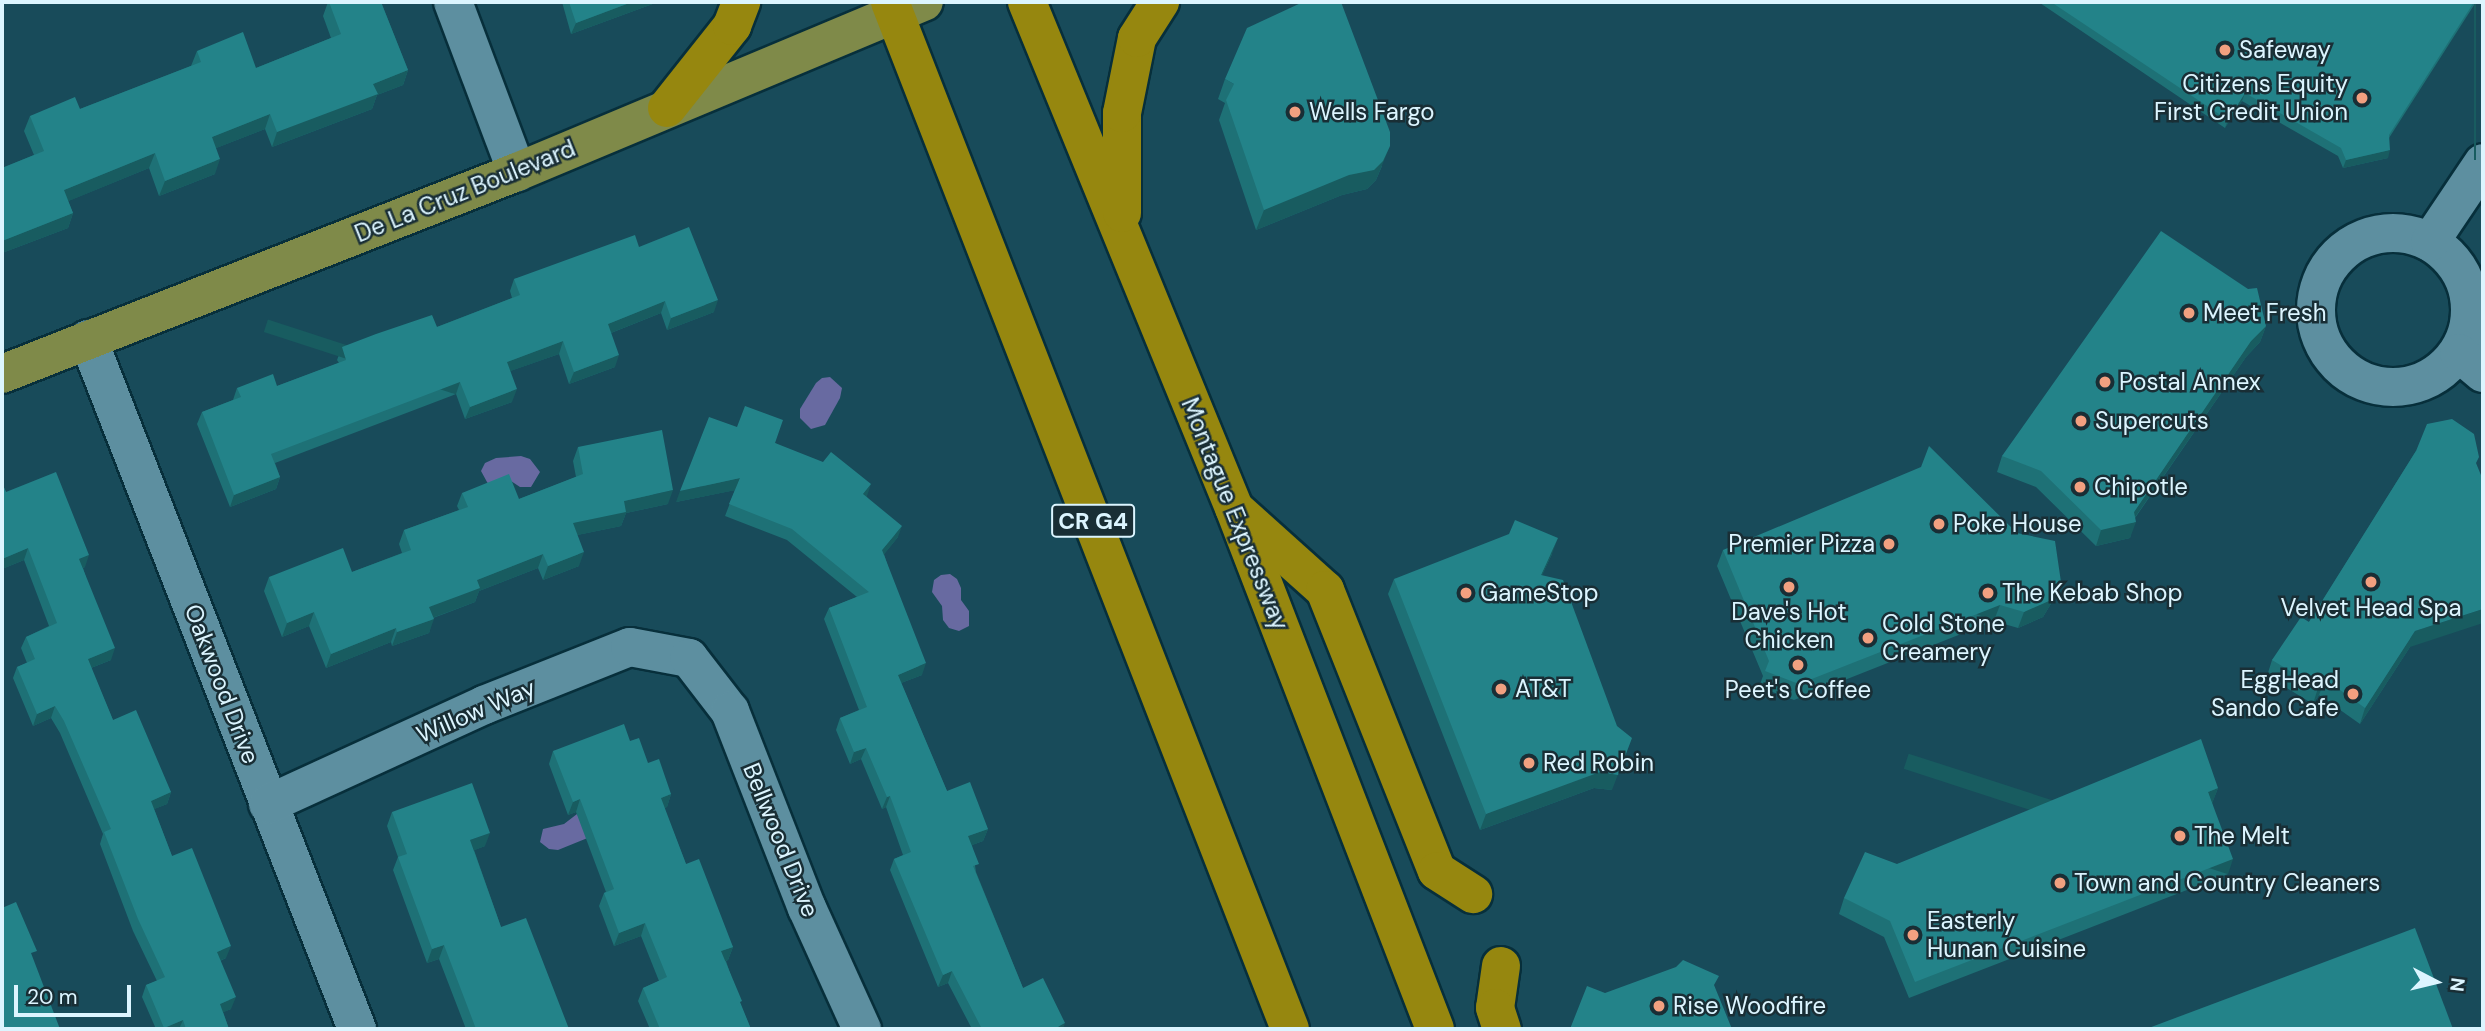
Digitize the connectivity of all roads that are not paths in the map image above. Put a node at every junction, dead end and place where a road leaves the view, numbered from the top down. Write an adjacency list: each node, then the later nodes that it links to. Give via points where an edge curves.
1 (453, 2): 8 (street)
2 (741, 2): 6 (highway, via 732,26)
3 (1027, 2): 9 (highway, Montague Expressway)
4 (1160, 2): 9 (highway, via 1138,38 1122,114)
5 (903, 5): 6 (main road, De La Cruz Boulevard); 21 (highway, CR G4)
6 (667, 108): 8 (main road, De La Cruz Boulevard)
7 (2483, 163): 10 (street)
8 (517, 172): 11 (main road, De La Cruz Boulevard)
9 (1122, 233): 14 (highway, Montague Expressway)
10 (2430, 242): 12 (street, via 2453,258 2467,282 2472,309); 12 (street, via 2401,232 2374,234 2330,260 2319,286 2315,313 2320,340 2335,363 2379,384 2416,386)
11 (88, 339): 13 (main road, De La Cruz Boulevard); 16 (street, Oakwood Drive)
12 (2471, 363)
13 (2, 374)
14 (1234, 508): 17 (highway, via 1325,590 1437,871); 22 (highway, Montague Expressway)
15 (689, 658): 16 (street, Willow Way, via 630,647 484,705); 20 (street, Bellwood Drive, via 730,711 807,908)
16 (268, 803): 19 (street, Oakwood Drive)
17 (1473, 894)
18 (1501, 966): 23 (highway, via 1495,1008)
19 (357, 1029)
20 (862, 1029)
21 (1290, 1029)
22 (1435, 1029)
23 (1502, 1029)

